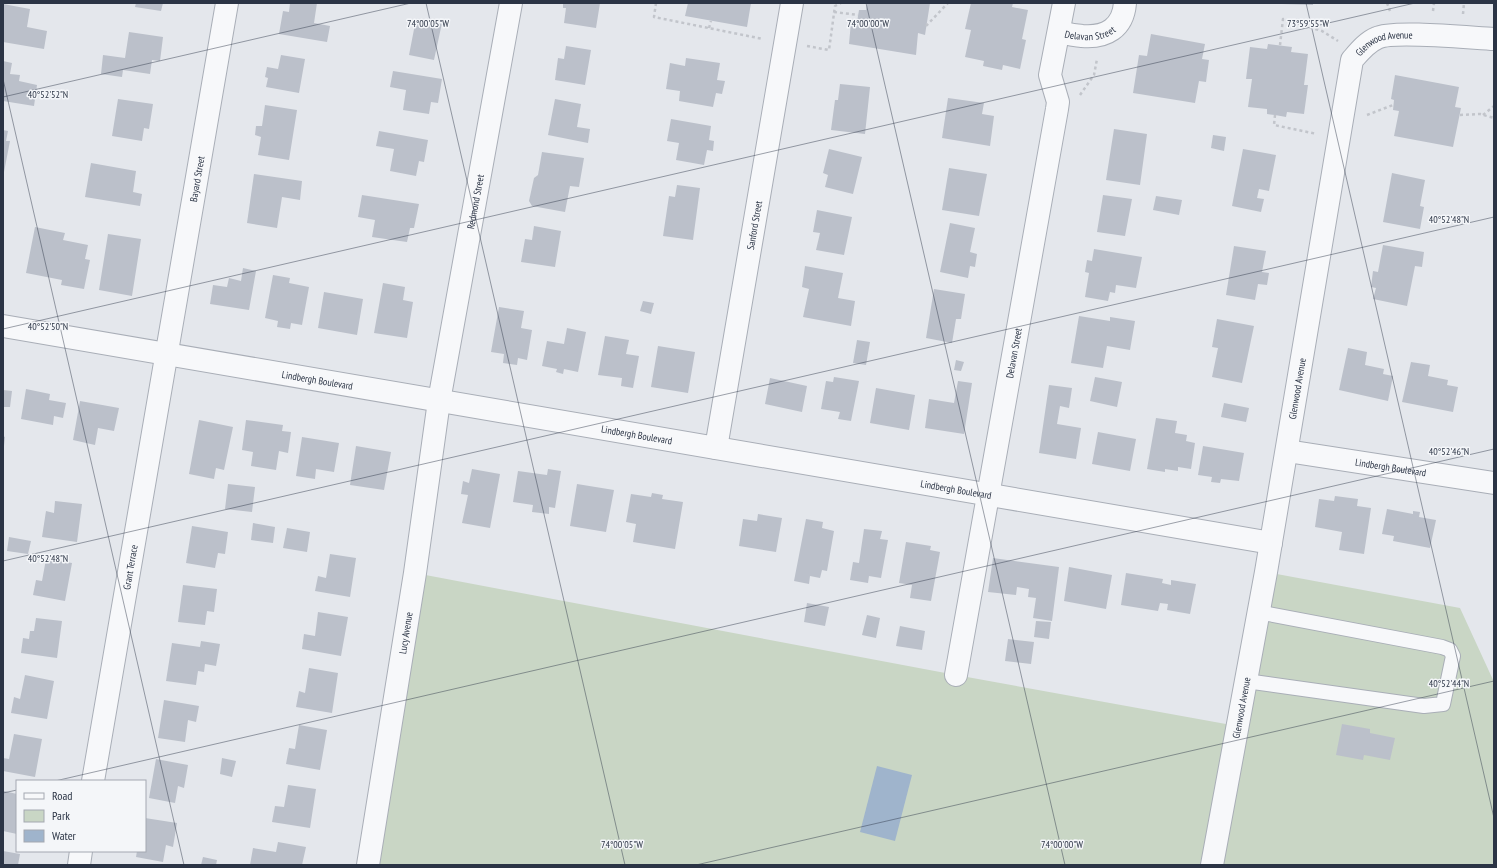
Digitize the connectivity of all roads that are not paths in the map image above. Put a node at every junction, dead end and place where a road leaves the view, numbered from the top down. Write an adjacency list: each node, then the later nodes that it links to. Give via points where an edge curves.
1 (227, 3): 9 (street, Bayard Street)
2 (511, 3): 10 (street, Redmond Street)
3 (792, 3): 11 (street, Sanford Street)
4 (1064, 3): 6 (street, Delavan Street)
5 (1125, 3): 6 (street, Delavan Street, via 1122,20 1106,33 1088,36)
6 (1060, 31): 14 (street, Delavan Street, via 1050,74 1058,102 1057,109)
7 (1494, 39): 12 (street, Glenwood Avenue, via 1398,35 1378,37 1363,47 1352,60)
8 (3, 326): 9 (street, Lindbergh Boulevard)
9 (166, 354): 10 (street, Lindbergh Boulevard); 19 (street, Grant Terrace)
10 (438, 401): 11 (street, Lindbergh Boulevard); 22 (street, Lucy Avenue, via 415,573)
11 (716, 448): 14 (street, Lindbergh Boulevard)
12 (1286, 451): 13 (street, Lindbergh Boulevard); 15 (street, Glenwood Avenue)
13 (1494, 484)
14 (989, 495): 15 (street, Lindbergh Boulevard); 17 (street, Delavan Street)
15 (1271, 543): 16 (street, Glenwood Avenue)
16 (1258, 612): 18 (street, Glenwood Avenue); 18 (lane, via 1442,647 1450,650 1453,656 1442,704 1435,706)
17 (956, 675)
18 (1246, 681): 23 (street, Glenwood Avenue)
19 (93, 780)
20 (81, 852): 21 (street)
21 (79, 865)
22 (368, 865)
23 (1212, 865)

